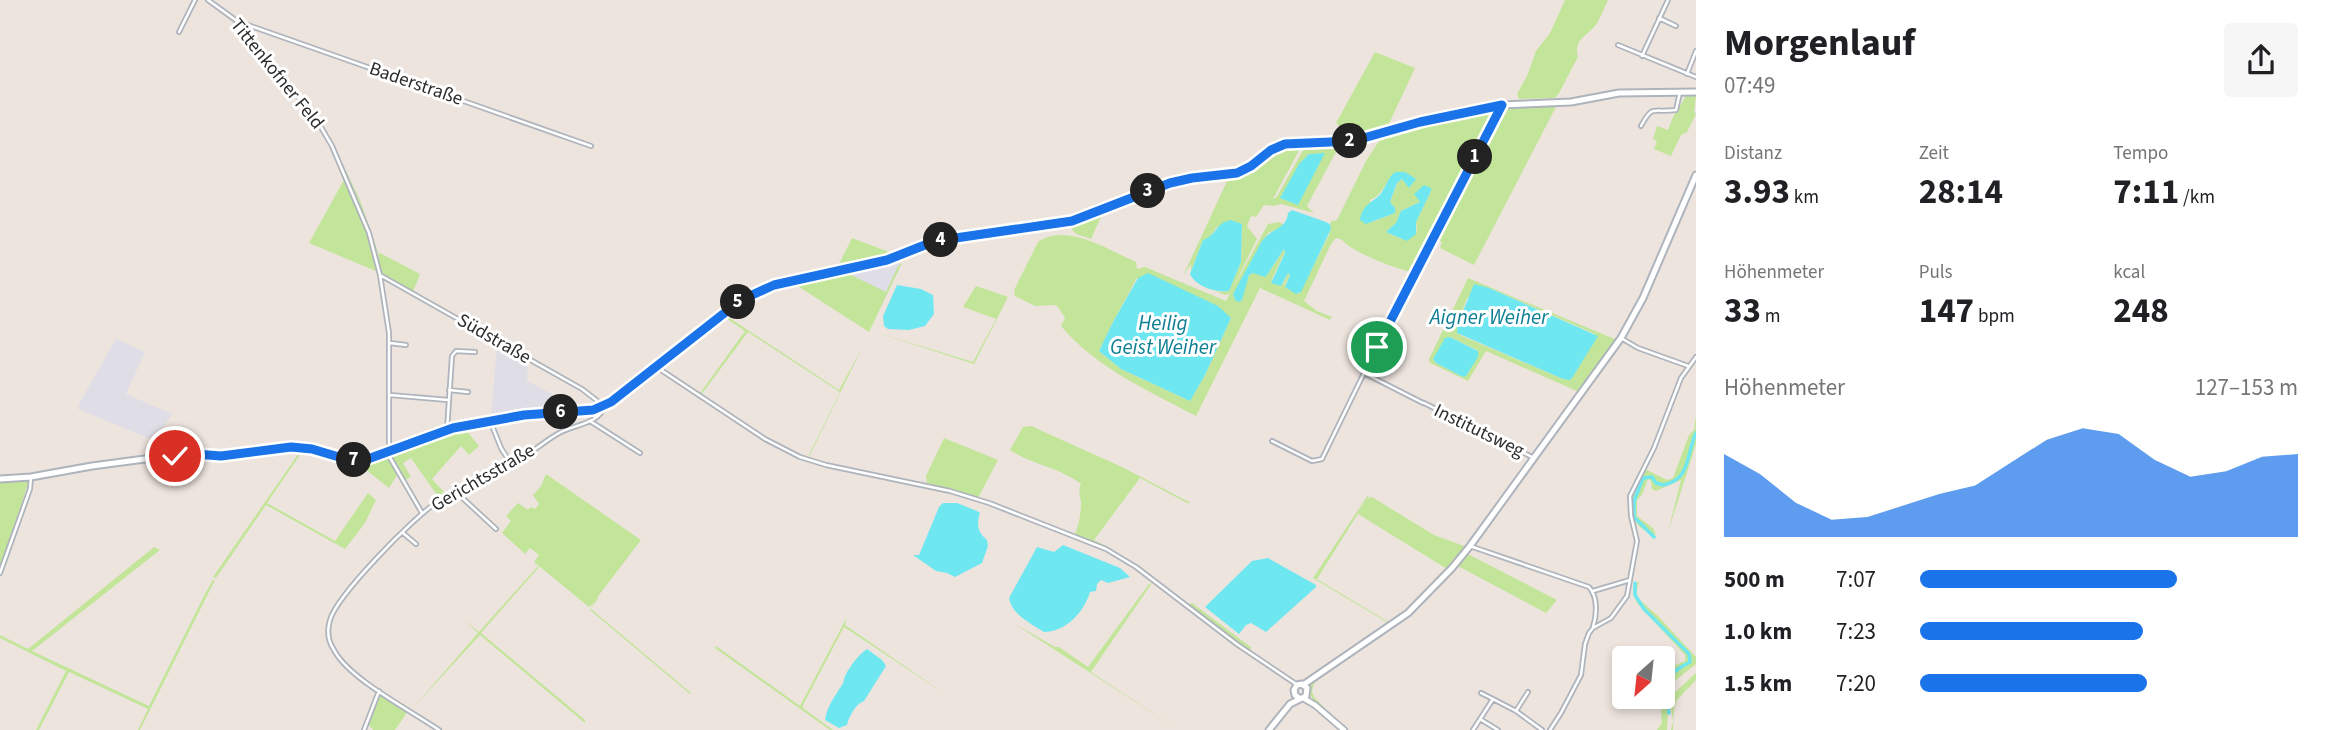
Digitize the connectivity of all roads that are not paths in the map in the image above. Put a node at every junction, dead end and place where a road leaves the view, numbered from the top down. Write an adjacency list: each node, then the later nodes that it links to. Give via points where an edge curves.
1 (195, 0): 7 (street)
2 (208, 0): 5 (street, Tittenkofner Feld)
3 (1668, 0): 4 (street)
4 (1659, 18): 6 (street); 10 (street)
5 (241, 24): 17 (street, Baderstraße); 19 (street, Tittenkofner Feld, via 327,136 369,233)
6 (1676, 26)
7 (179, 32)
8 (1618, 45): 10 (street)
9 (1696, 51): 11 (street)
10 (1642, 55): 11 (street)
11 (1687, 74): 12 (street)
12 (1696, 77)
13 (1680, 92): 14 (main road); 15 (main road); 16 (street, via 1676,110 1650,111)
14 (1696, 92)
15 (1502, 105): 23 (street); 26 (main road, via 1353,141 1285,144 1237,173 1170,183 1072,221 945,239 887,260 774,285 755,292 708,324)
16 (1641, 126)
17 (591, 146)
18 (1696, 175): 20 (main road)
19 (380, 275): 21 (street, Tittenkofner Feld); 32 (street, Südstraße, via 582,389)
20 (1622, 338): 27 (street); 39 (main road)
21 (390, 343): 22 (street); 30 (street, Tittenkofner Feld)
22 (406, 345)
23 (1377, 347)
24 (475, 352): 28 (street, via 456,351 452,356)
25 (1696, 357): 27 (street)
26 (656, 366): 32 (main road); 54 (street, via 793,454 950,491 1106,549)
27 (1688, 366): 50 (street, via 1630,496 1637,541)
28 (449, 390): 29 (street); 31 (street)
29 (468, 392)
30 (390, 395): 31 (street); 37 (street, Tittenkofner Feld)
31 (448, 400): 35 (street)
32 (604, 406): 33 (main road); 34 (street, Gerichtsstraße)
33 (490, 421): 35 (main road); 40 (street)
34 (590, 421): 38 (street); 40 (street, Gerichtsstraße, via 562,431)
35 (447, 430): 37 (main road)
36 (1272, 441): 39 (street, Institutsweg, via 1312,461 1322,459 1364,373)
37 (389, 452): 41 (main road, via 349,460 291,447 221,456 185,454); 44 (street)
38 (640, 453)
39 (1535, 458): 48 (main road)
40 (511, 464): 43 (street, Gerichtsstraße)
41 (31, 477): 42 (main road); 49 (street)
42 (0, 479)
43 (456, 492): 44 (street, Gerichtsstraße); 45 (street)
44 (422, 513): 46 (street, Gerichtsstraße)
45 (496, 528)
46 (403, 533): 47 (street); 53 (street, Gerichtsstraße, via 343,597 329,622 331,644 344,664)
47 (416, 544)
48 (1470, 546): 51 (street); 54 (main road, via 1408,613)
49 (0, 573)
50 (1631, 580): 51 (street); 52 (street, via 1616,613)
51 (1593, 590): 52 (street)
52 (1593, 628): 67 (street, via 1585,644 1579,680)
53 (379, 691): 60 (street); 61 (street, Gerichtsstraße)
54 (1301, 691): 62 (main road); 63 (street)
55 (1528, 692): 58 (street)
56 (1482, 693): 57 (street)
57 (1493, 699): 58 (street); 59 (street)
58 (1516, 711): 66 (street)
59 (1480, 719): 64 (street); 65 (street)
60 (364, 730)
61 (439, 730)
62 (1269, 730)
63 (1343, 730)
64 (1473, 730)
65 (1499, 730)
66 (1542, 730)
67 (1550, 730)

